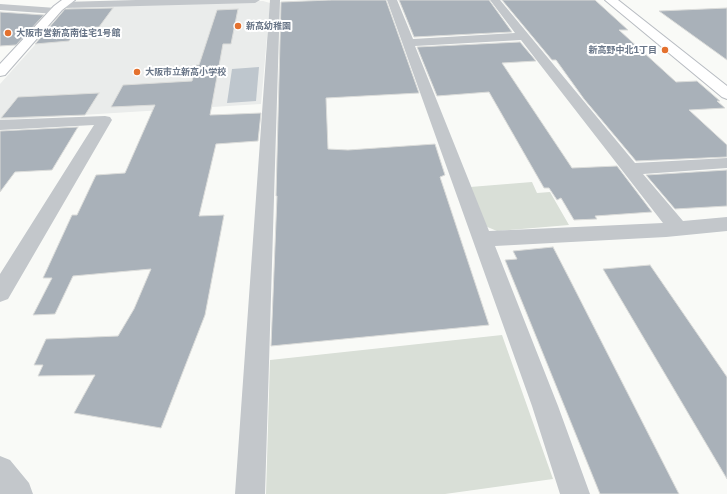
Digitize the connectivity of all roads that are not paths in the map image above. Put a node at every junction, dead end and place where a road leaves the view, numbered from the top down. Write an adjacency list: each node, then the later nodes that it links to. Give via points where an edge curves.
1 (255, 0): 7 (street)
2 (275, 0): 24 (street)
3 (392, 0): 11 (street)
4 (496, 0): 10 (street)
5 (611, 0): 14 (street)
6 (623, 0): 13 (street)
7 (170, 1): 8 (street)
8 (63, 5): 9 (street); 12 (street)
9 (0, 7)
10 (524, 36): 11 (street); 17 (street)
11 (407, 42): 20 (street)
12 (0, 72)
13 (727, 81)
14 (727, 94)
15 (0, 125): 21 (street, via 105,120)
16 (727, 163): 17 (street)
17 (630, 169): 19 (street)
18 (727, 224): 19 (street)
19 (678, 229): 20 (street)
20 (481, 240): 25 (street, via 545,406)
21 (0, 293)
22 (0, 470): 23 (street)
23 (18, 494)
24 (250, 494)
25 (575, 494)

